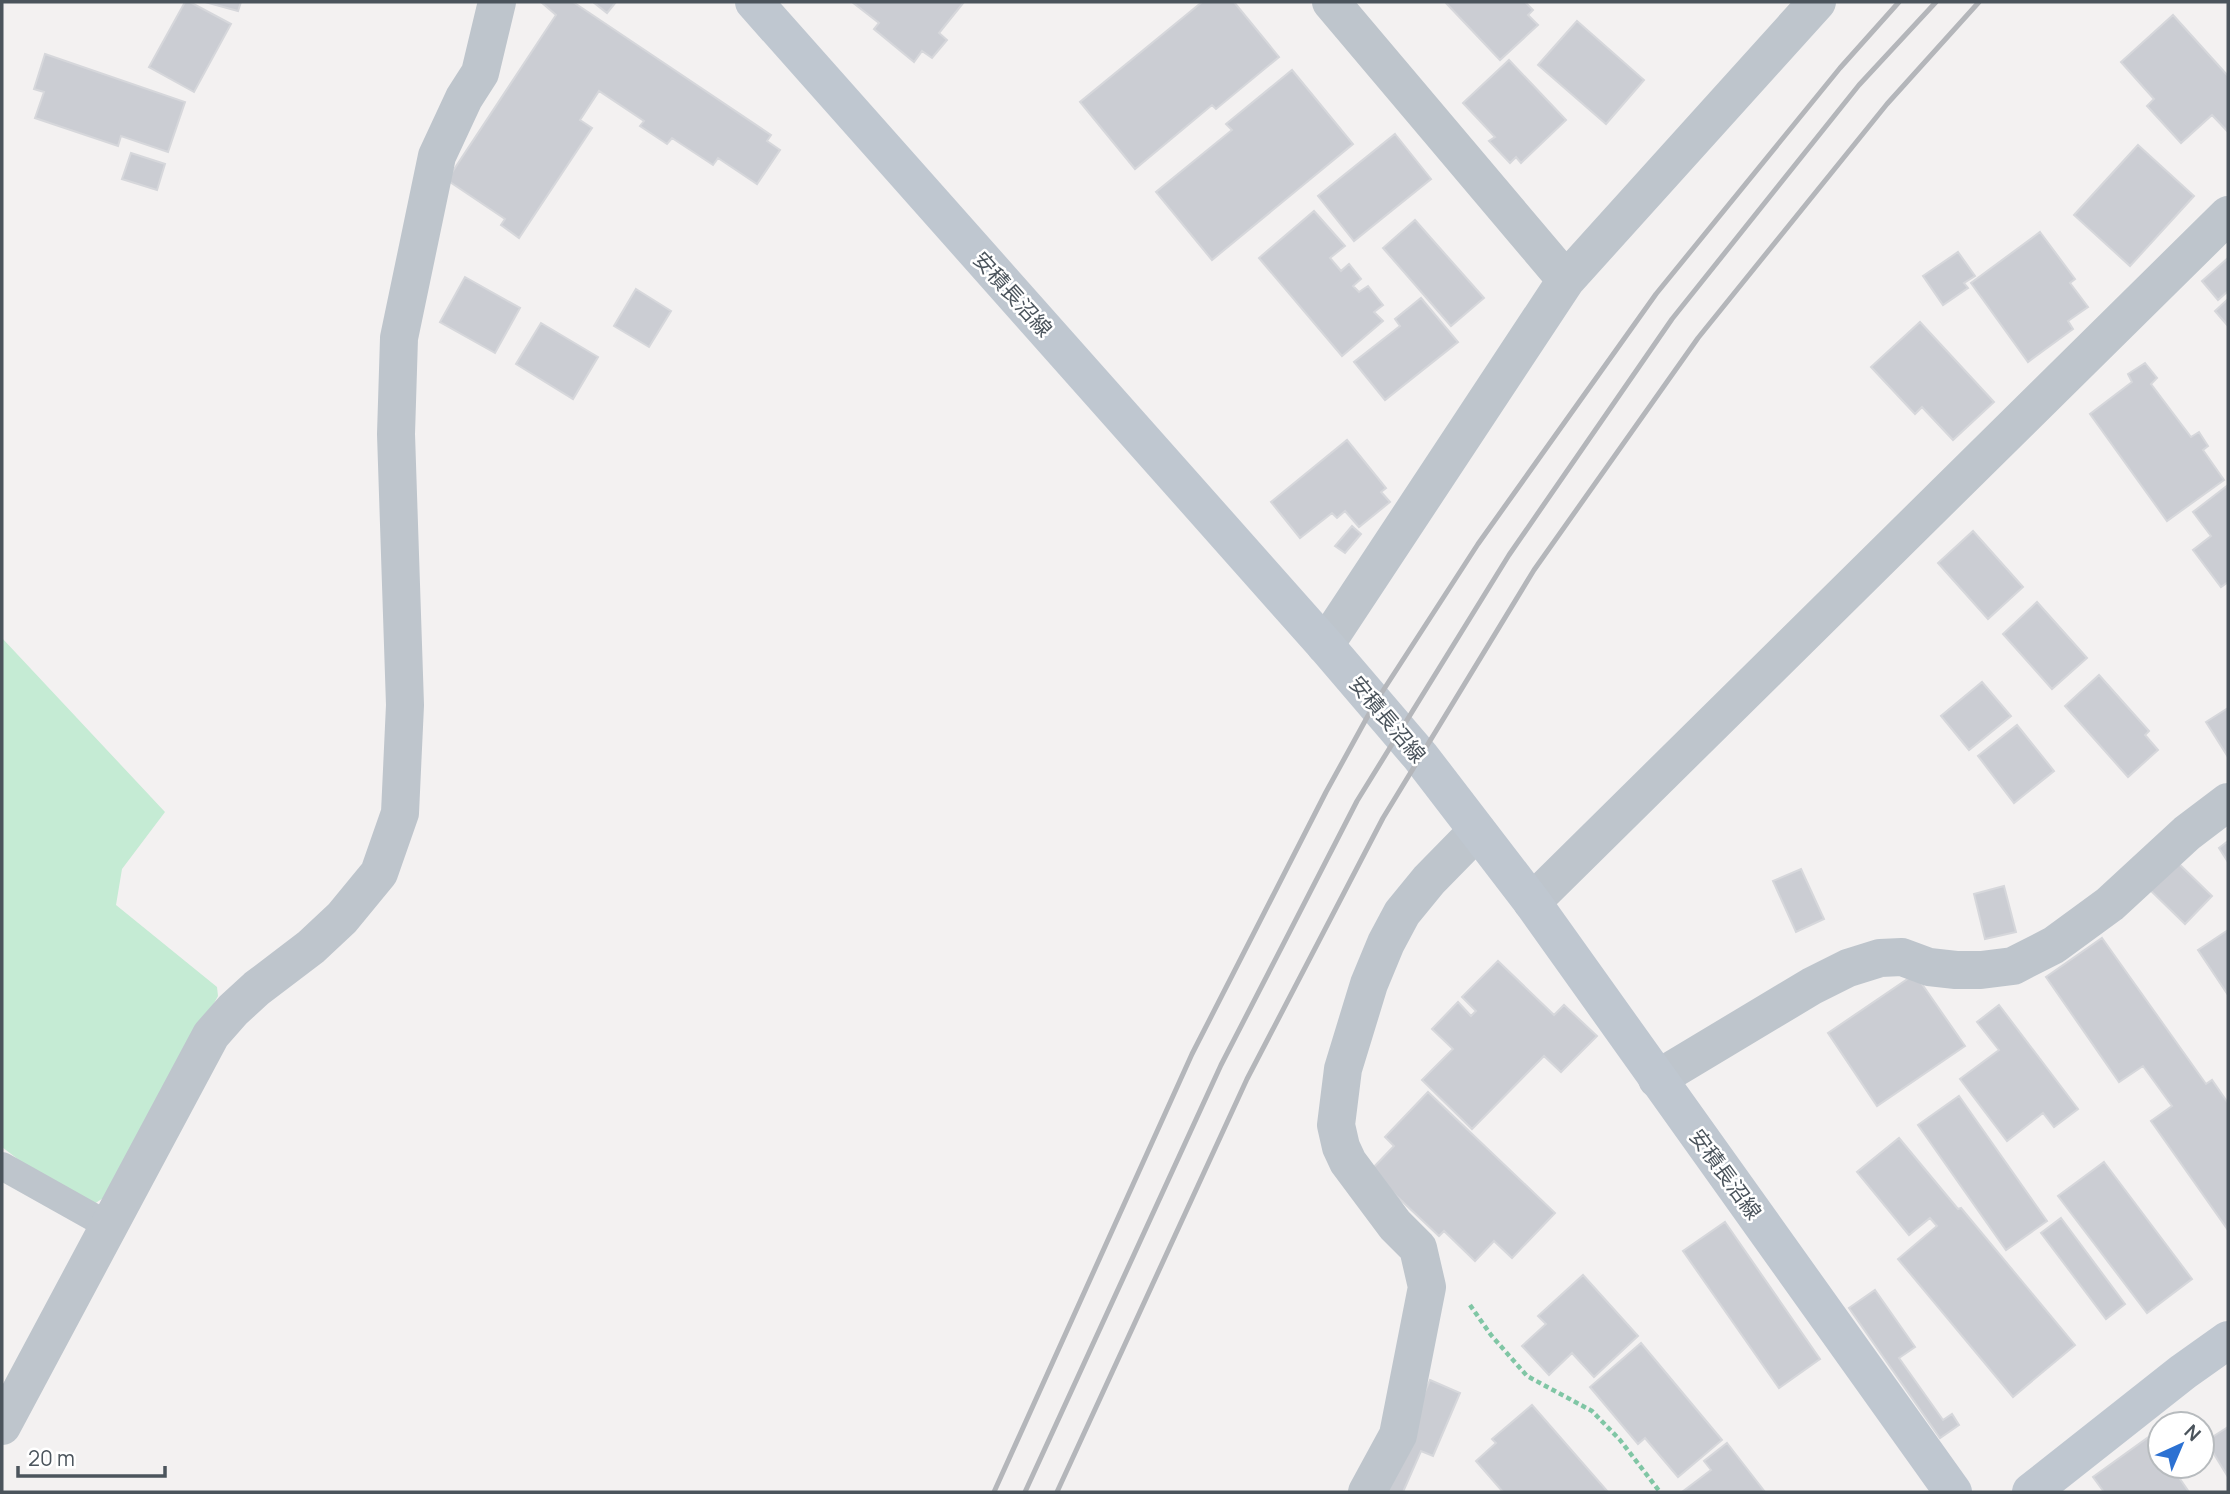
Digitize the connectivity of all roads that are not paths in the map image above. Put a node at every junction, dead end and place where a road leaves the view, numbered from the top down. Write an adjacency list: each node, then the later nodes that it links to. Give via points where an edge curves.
1 (497, 2): 13 (street, via 480,73 436,156 399,338 396,434 405,705 400,813 379,873 348,911 311,947 257,988 211,1035)
2 (754, 2): 7 (main road, 安積長沼線)
3 (1331, 2): 6 (street)
4 (1817, 2): 6 (street)
5 (2228, 215): 10 (street)
6 (1566, 280): 7 (street)
7 (1325, 645): 9 (main road, 安積長沼線)
8 (2228, 802): 11 (street, via 2187,832 2109,904 2054,945 2013,966 1956,970 1902,957 1848,968)
9 (1477, 831): 10 (main road, 安積長沼線); 16 (street, via 1402,913 1369,984 1343,1069 1336,1125 1341,1147 1395,1225 1418,1248 1427,1287 1401,1424)
10 (1532, 902): 11 (main road, 安積長沼線)
11 (1657, 1079): 17 (main road, 安積長沼線)
12 (2, 1166): 13 (lane)
13 (109, 1226): 15 (street)
14 (2228, 1340): 18 (main road)
15 (2, 1426)
16 (1367, 1492)
17 (1953, 1492)
18 (2031, 1492)

